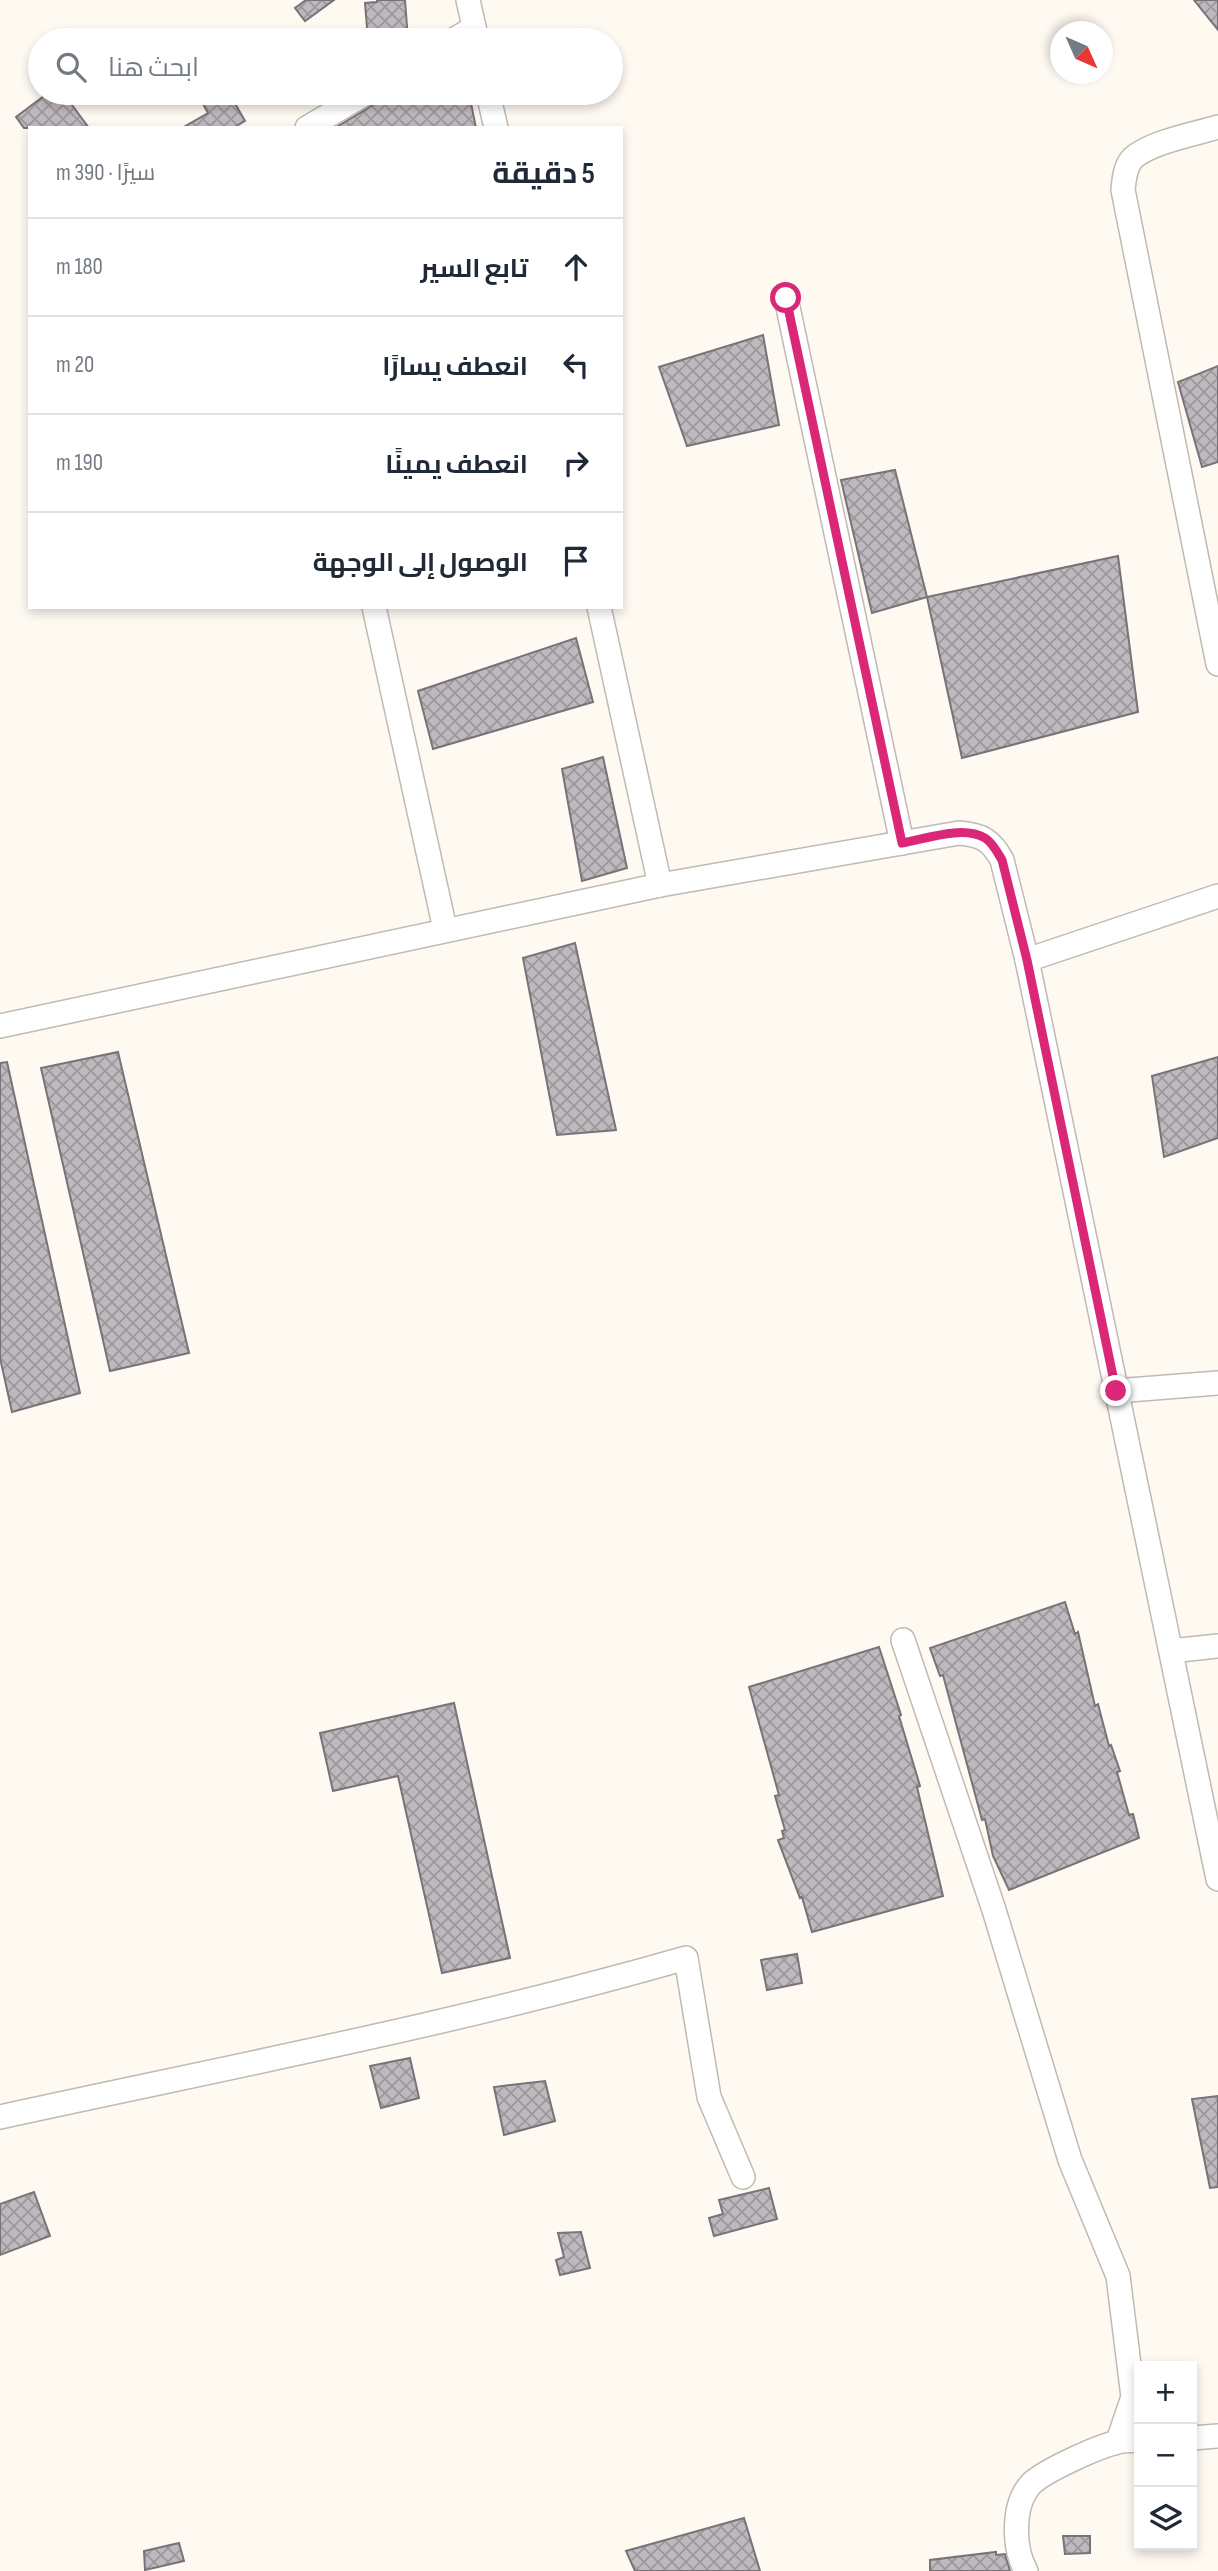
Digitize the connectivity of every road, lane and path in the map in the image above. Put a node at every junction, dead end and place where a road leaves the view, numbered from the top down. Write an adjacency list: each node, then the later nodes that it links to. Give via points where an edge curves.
1 (468, 0): 2 (street)
2 (474, 28)
3 (346, 105): 5 (street)
4 (491, 105): 6 (street)
5 (310, 126)
6 (496, 126)
7 (1218, 127): 11 (street, via 1152,148 1133,159 1123,190)
8 (786, 298): 12 (street)
9 (374, 609): 15 (street)
10 (600, 609): 13 (street)
11 (1218, 664)
12 (902, 843): 13 (street); 16 (street, via 959,833 985,838 993,845 1002,860)
13 (660, 885): 15 (street)
14 (1218, 896): 16 (street)
15 (445, 929): 17 (street)
16 (1027, 960): 19 (street)
17 (0, 1026)
18 (1218, 1383): 19 (street)
19 (1116, 1391): 22 (street)
20 (903, 1640): 28 (street, via 994,1910 1070,2160 1118,2276 1133,2397)
21 (1218, 1646): 22 (street)
22 (1171, 1651): 23 (street)
23 (1218, 1879)
24 (0, 2117): 25 (street, via 571,1991 686,1958 709,2096)
25 (743, 2177)
26 (1218, 2436): 27 (street)
27 (1197, 2438)
28 (1129, 2441): 29 (street, via 1066,2463 1032,2483 1019,2504 1016,2524)
29 (1026, 2571)

